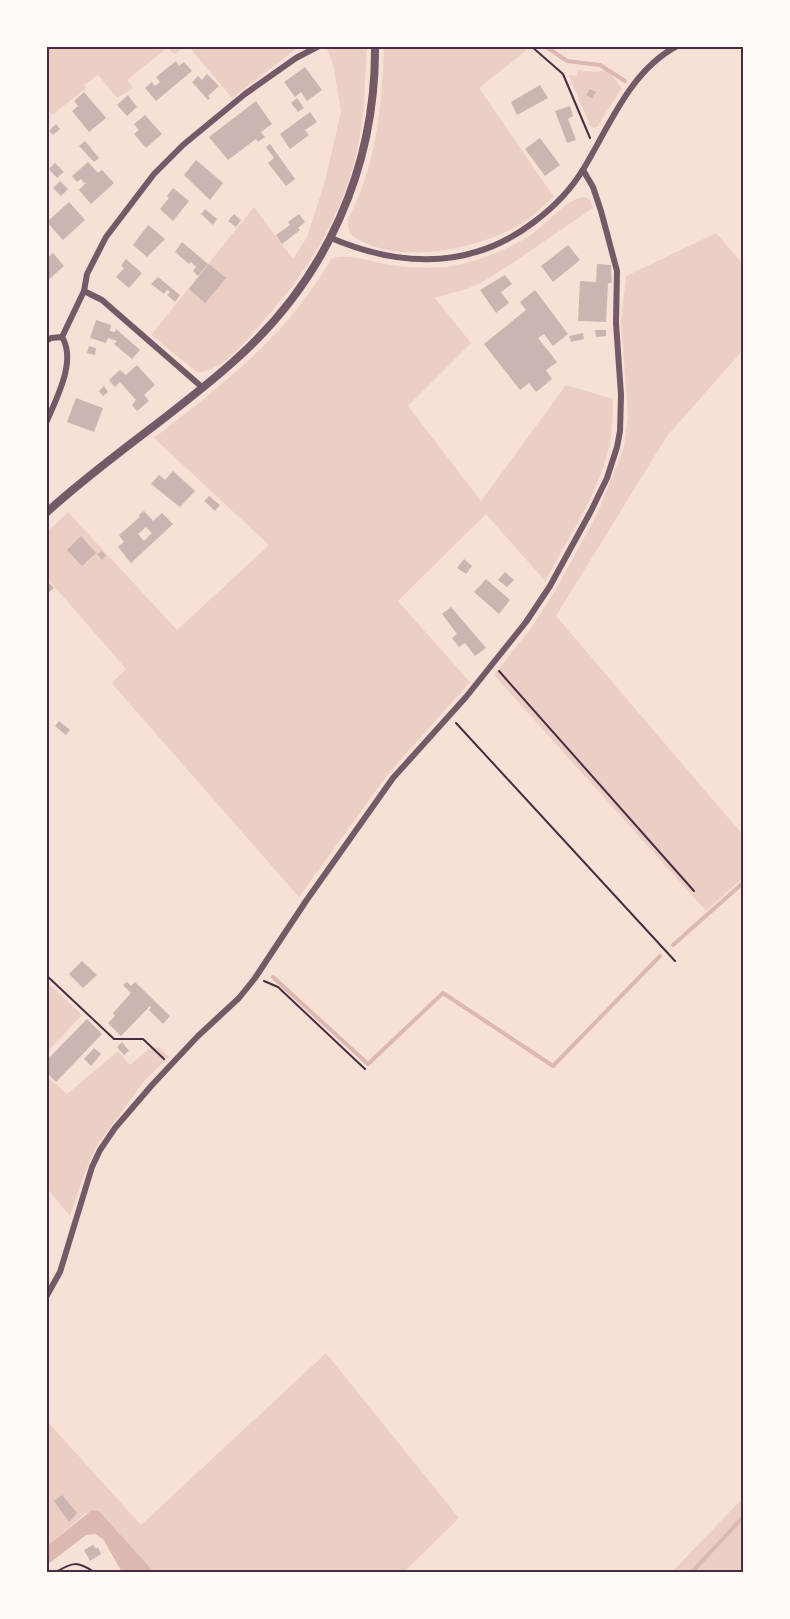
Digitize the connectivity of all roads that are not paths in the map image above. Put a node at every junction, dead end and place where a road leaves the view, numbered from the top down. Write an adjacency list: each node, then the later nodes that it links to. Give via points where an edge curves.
1 (319, 46): 6 (street, via 245,94 153,174 106,237 87,274)
2 (375, 46): 5 (street, via 373,95 359,168)
3 (677, 46): 4 (street, via 647,68 633,85)
4 (583, 170): 5 (street, via 551,209 519,233 477,252 444,259 404,260); 12 (street, via 593,187 617,272 620,431 607,478 550,586 526,622 393,778 239,998 170,1065 115,1128 92,1167 60,1272)
5 (331, 238): 9 (street, via 281,313)
6 (84, 291): 7 (street); 9 (street, via 102,300)
7 (62, 337): 8 (street); 10 (street, via 68,354)
8 (46, 341)
9 (203, 388): 11 (street)
10 (46, 423)
11 (46, 513)
12 (46, 1297)

